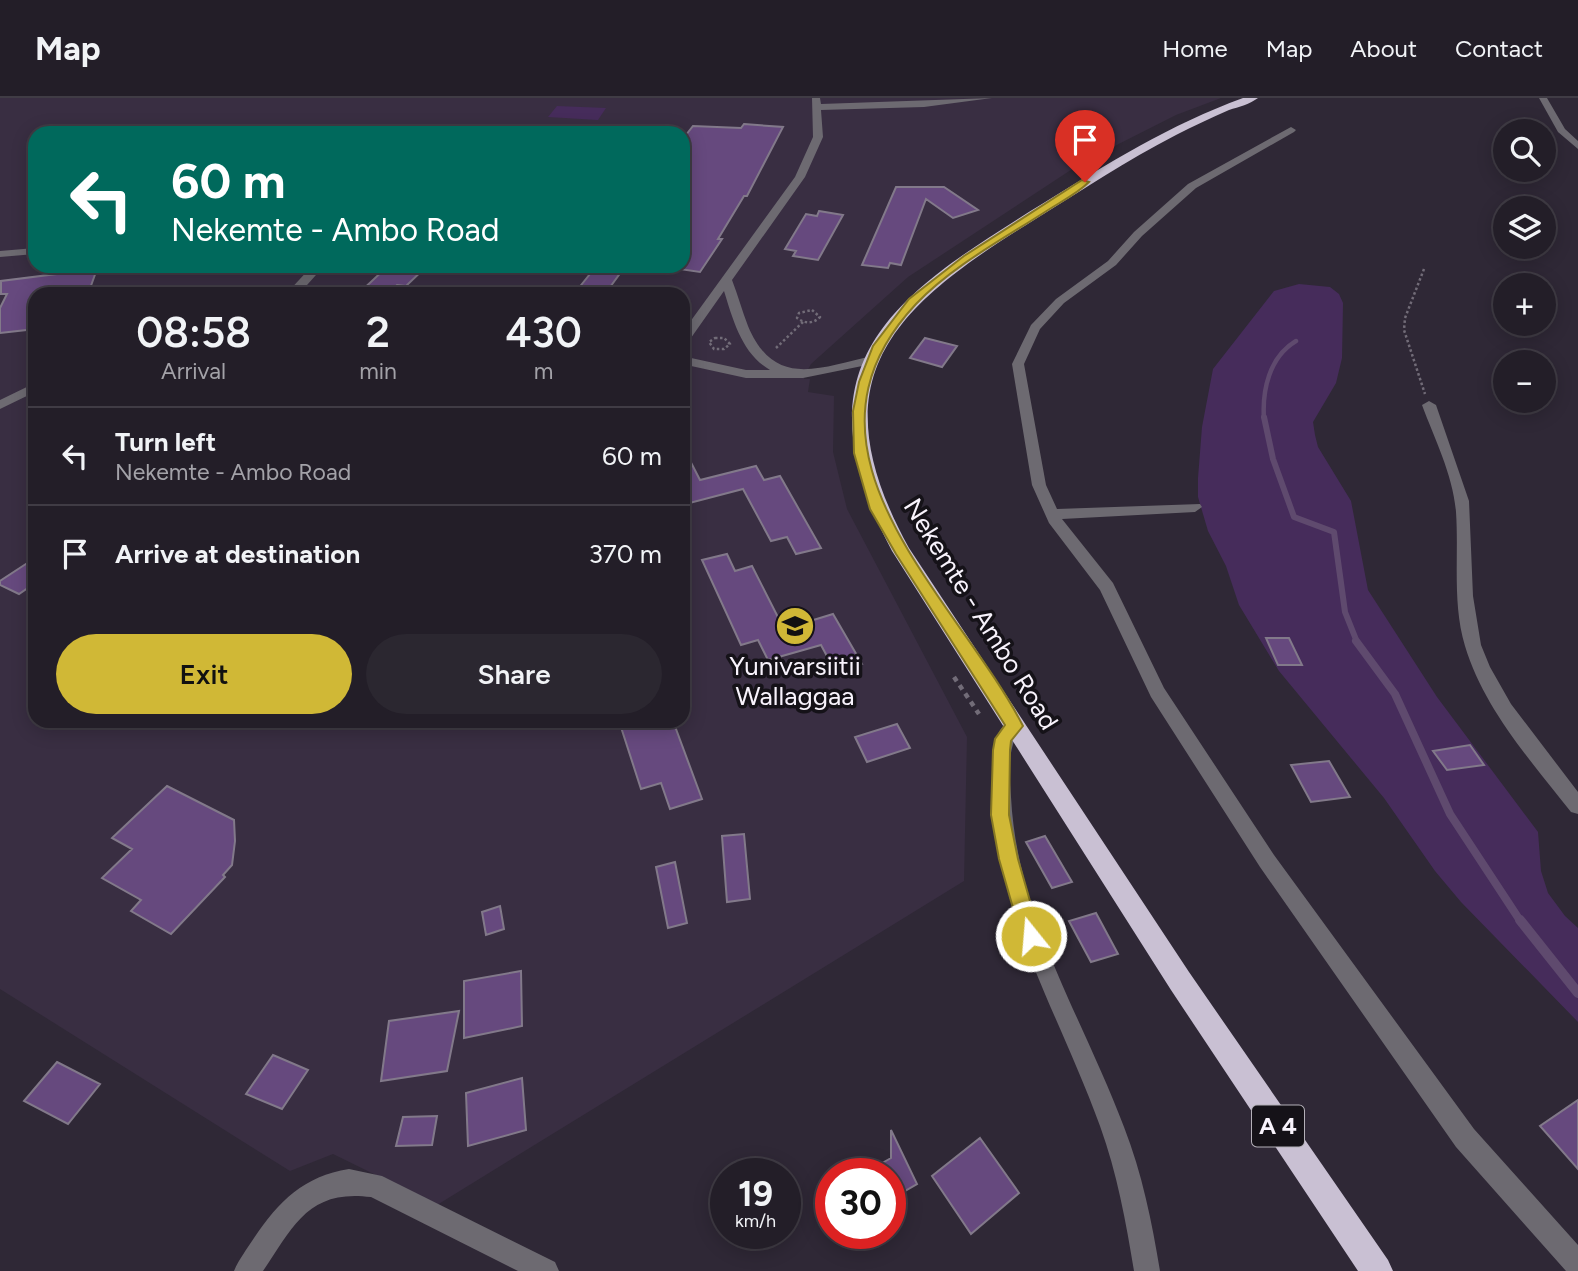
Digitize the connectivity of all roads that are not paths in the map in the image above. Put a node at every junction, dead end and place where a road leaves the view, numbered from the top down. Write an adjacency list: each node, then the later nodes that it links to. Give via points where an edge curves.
1 (988, 98): 4 (street, via 924,104)
2 (1253, 98): 13 (highway, Nekemte - Ambo Road / A 4, via 1135,150 978,250 913,302 887,332)
3 (1542, 98): 6 (street, via 1561,130)
4 (817, 102): 10 (street, via 818,132 811,155)
5 (1291, 130): 20 (street, via 1192,186 1101,273 1053,307 1029,337 1020,355 1019,375 1040,485)
6 (1578, 146)
7 (28, 252): 8 (street)
8 (0, 254)
9 (313, 273): 11 (street)
10 (727, 281): 12 (street); 15 (street, via 746,337 764,360)
11 (301, 287)
12 (690, 331)
13 (873, 360): 15 (street); 21 (highway, Nekemte - Ambo Road / A 4, via 864,382 859,425 860,453 877,509)
14 (690, 362): 15 (street, via 747,374)
15 (792, 374)
16 (28, 391): 17 (street)
17 (0, 405)
18 (1429, 405): 22 (street, via 1463,509 1474,649 1517,725)
19 (1195, 507): 20 (street)
20 (1052, 514): 23 (street, via 1107,587 1157,692 1267,861 1465,1138)
21 (1014, 726): 26 (street, via 1003,739 1002,750 1000,815 1009,859 1042,968 1103,1103 1124,1164); 27 (highway, Nekemte - Ambo Road / A 4)
22 (1578, 806)
23 (1578, 1265)
24 (247, 1271): 25 (street, via 303,1198 340,1180 355,1180)
25 (546, 1271)
26 (1147, 1271)
27 (1377, 1271)

